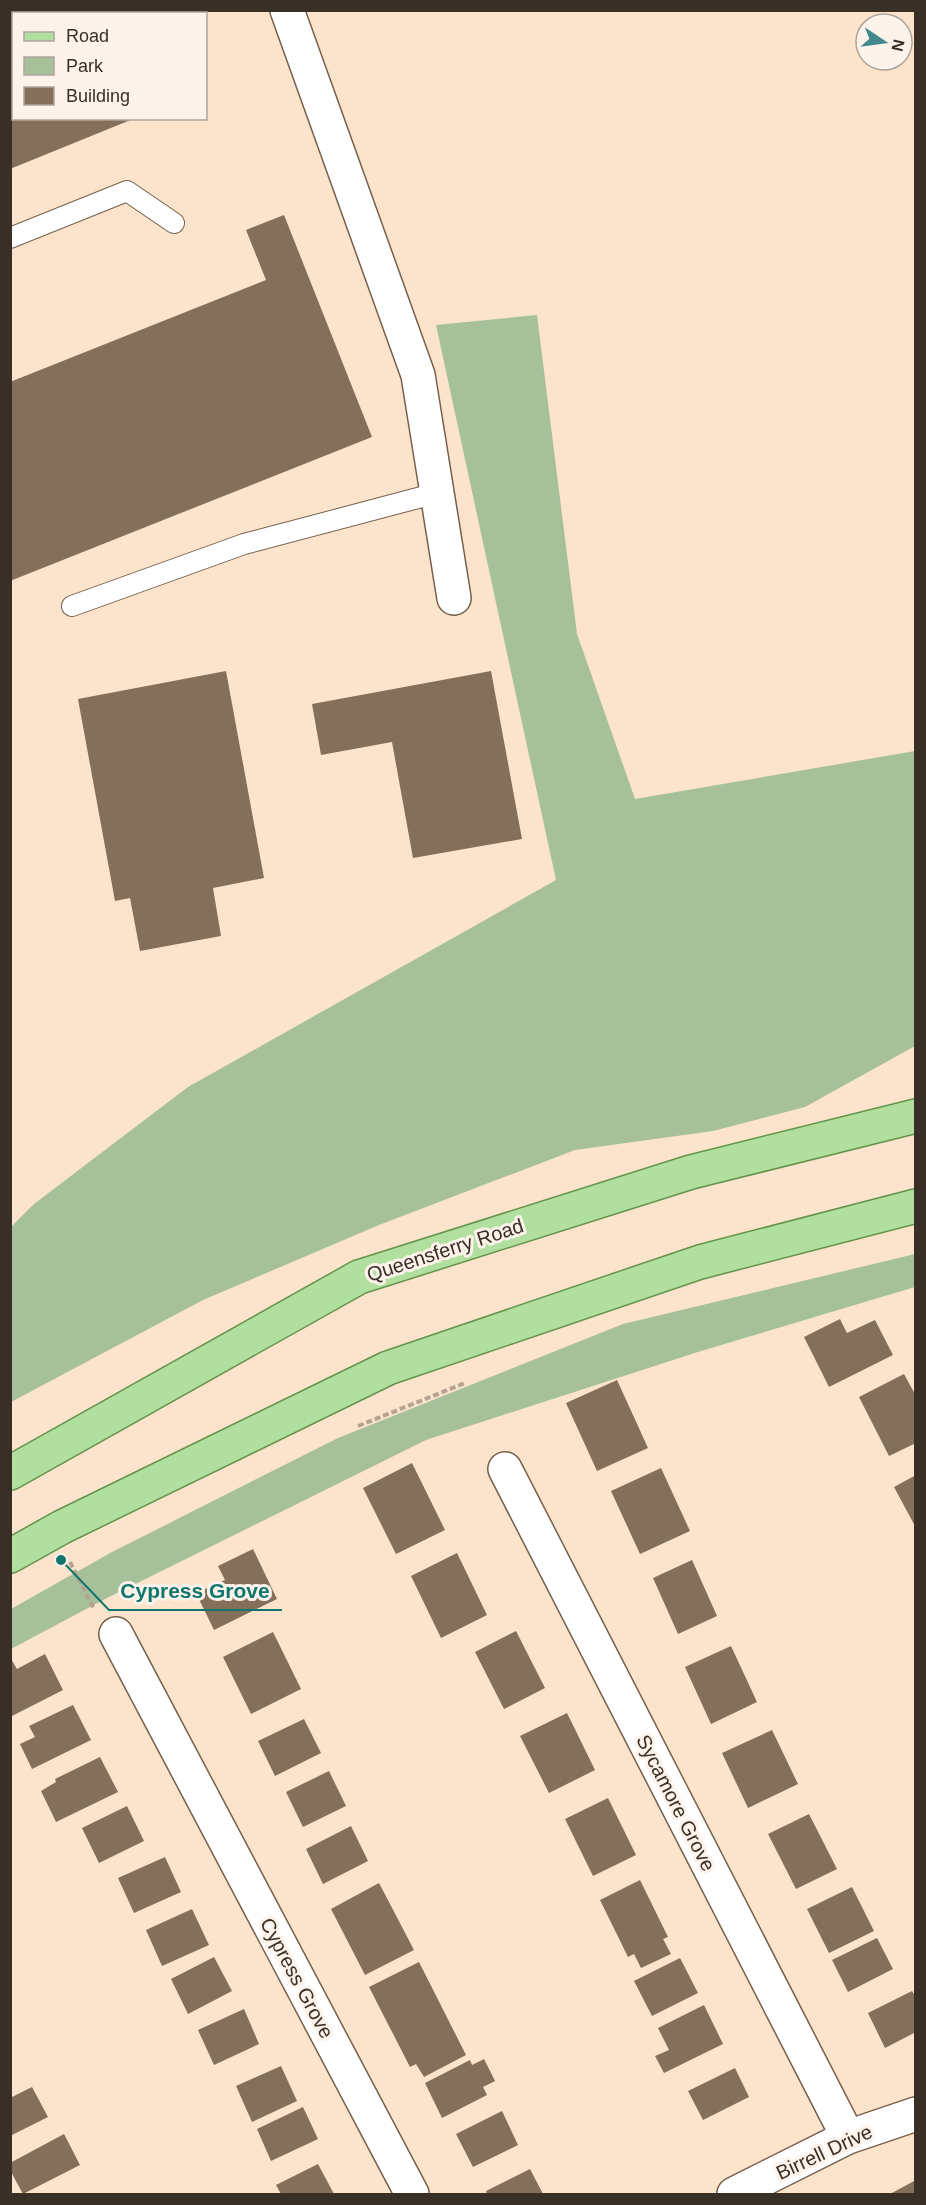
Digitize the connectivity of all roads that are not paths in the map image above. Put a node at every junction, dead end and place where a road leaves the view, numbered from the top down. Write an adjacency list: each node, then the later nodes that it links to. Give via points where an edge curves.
1 (287, 10): 4 (street, via 417,375)
2 (174, 223): 3 (lane, via 128,191)
3 (10, 238)
4 (437, 493): 5 (street); 6 (lane, via 244,544)
5 (454, 598)
6 (72, 606)
7 (915, 1116): 10 (main road, Queensferry Road, via 691,1172 358,1277)
8 (915, 1206): 11 (main road, via 700,1262 388,1368)
9 (505, 1469): 14 (street, Sycamore Grove)
10 (10, 1473)
11 (10, 1556)
12 (106, 1624): 15 (street, Cypress Grove)
13 (915, 2114): 14 (street, Birrell Drive)
14 (848, 2137): 16 (street, Birrell Drive)
15 (412, 2194)
16 (734, 2194)

